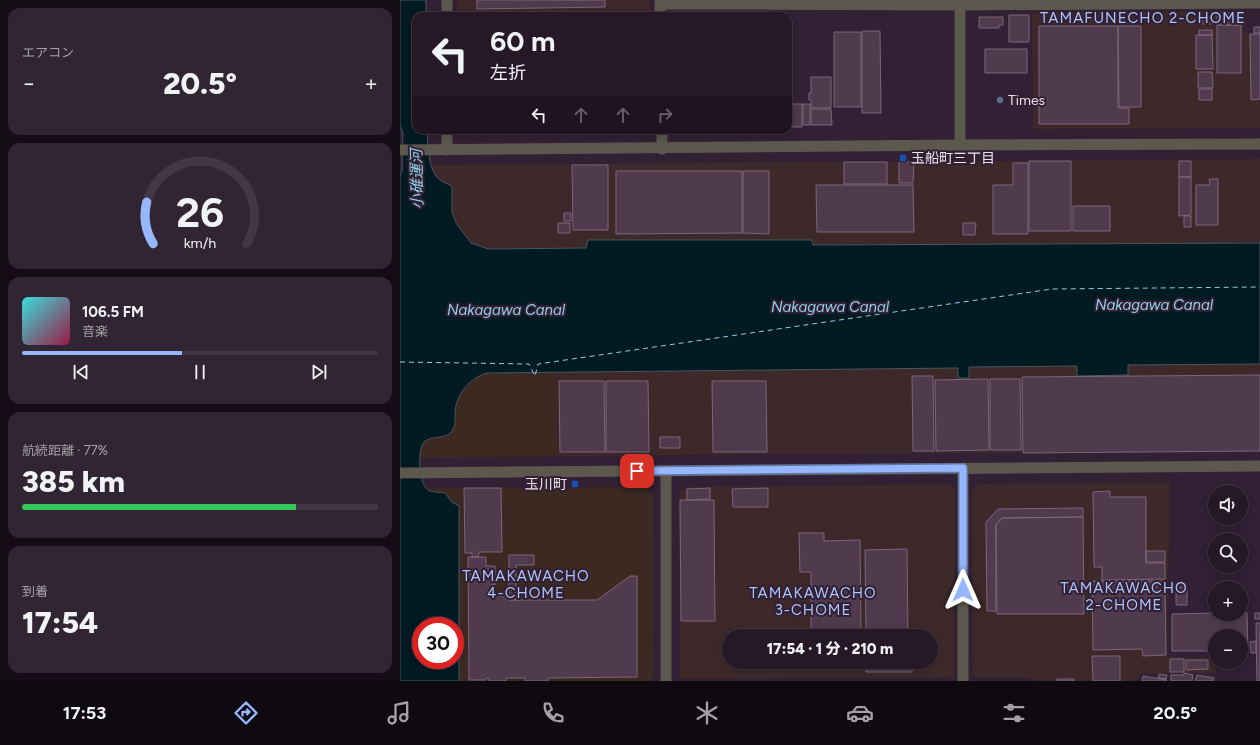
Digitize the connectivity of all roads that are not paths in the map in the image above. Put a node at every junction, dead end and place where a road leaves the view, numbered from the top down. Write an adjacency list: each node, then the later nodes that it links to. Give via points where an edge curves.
1 (447, 0): 5 (street)
2 (660, 2): 3 (street)
3 (960, 3): 4 (street); 9 (street)
4 (1260, 3)
5 (447, 12)
6 (446, 134): 12 (street)
7 (662, 134): 10 (street)
8 (1260, 144): 9 (street)
9 (960, 145): 10 (street)
10 (662, 149): 12 (street)
11 (400, 150): 12 (street)
12 (442, 150)
13 (1260, 466): 14 (street)
14 (963, 468): 15 (street); 18 (street)
15 (666, 471): 16 (street); 17 (street)
16 (400, 473)
17 (666, 681)
18 (963, 681)

